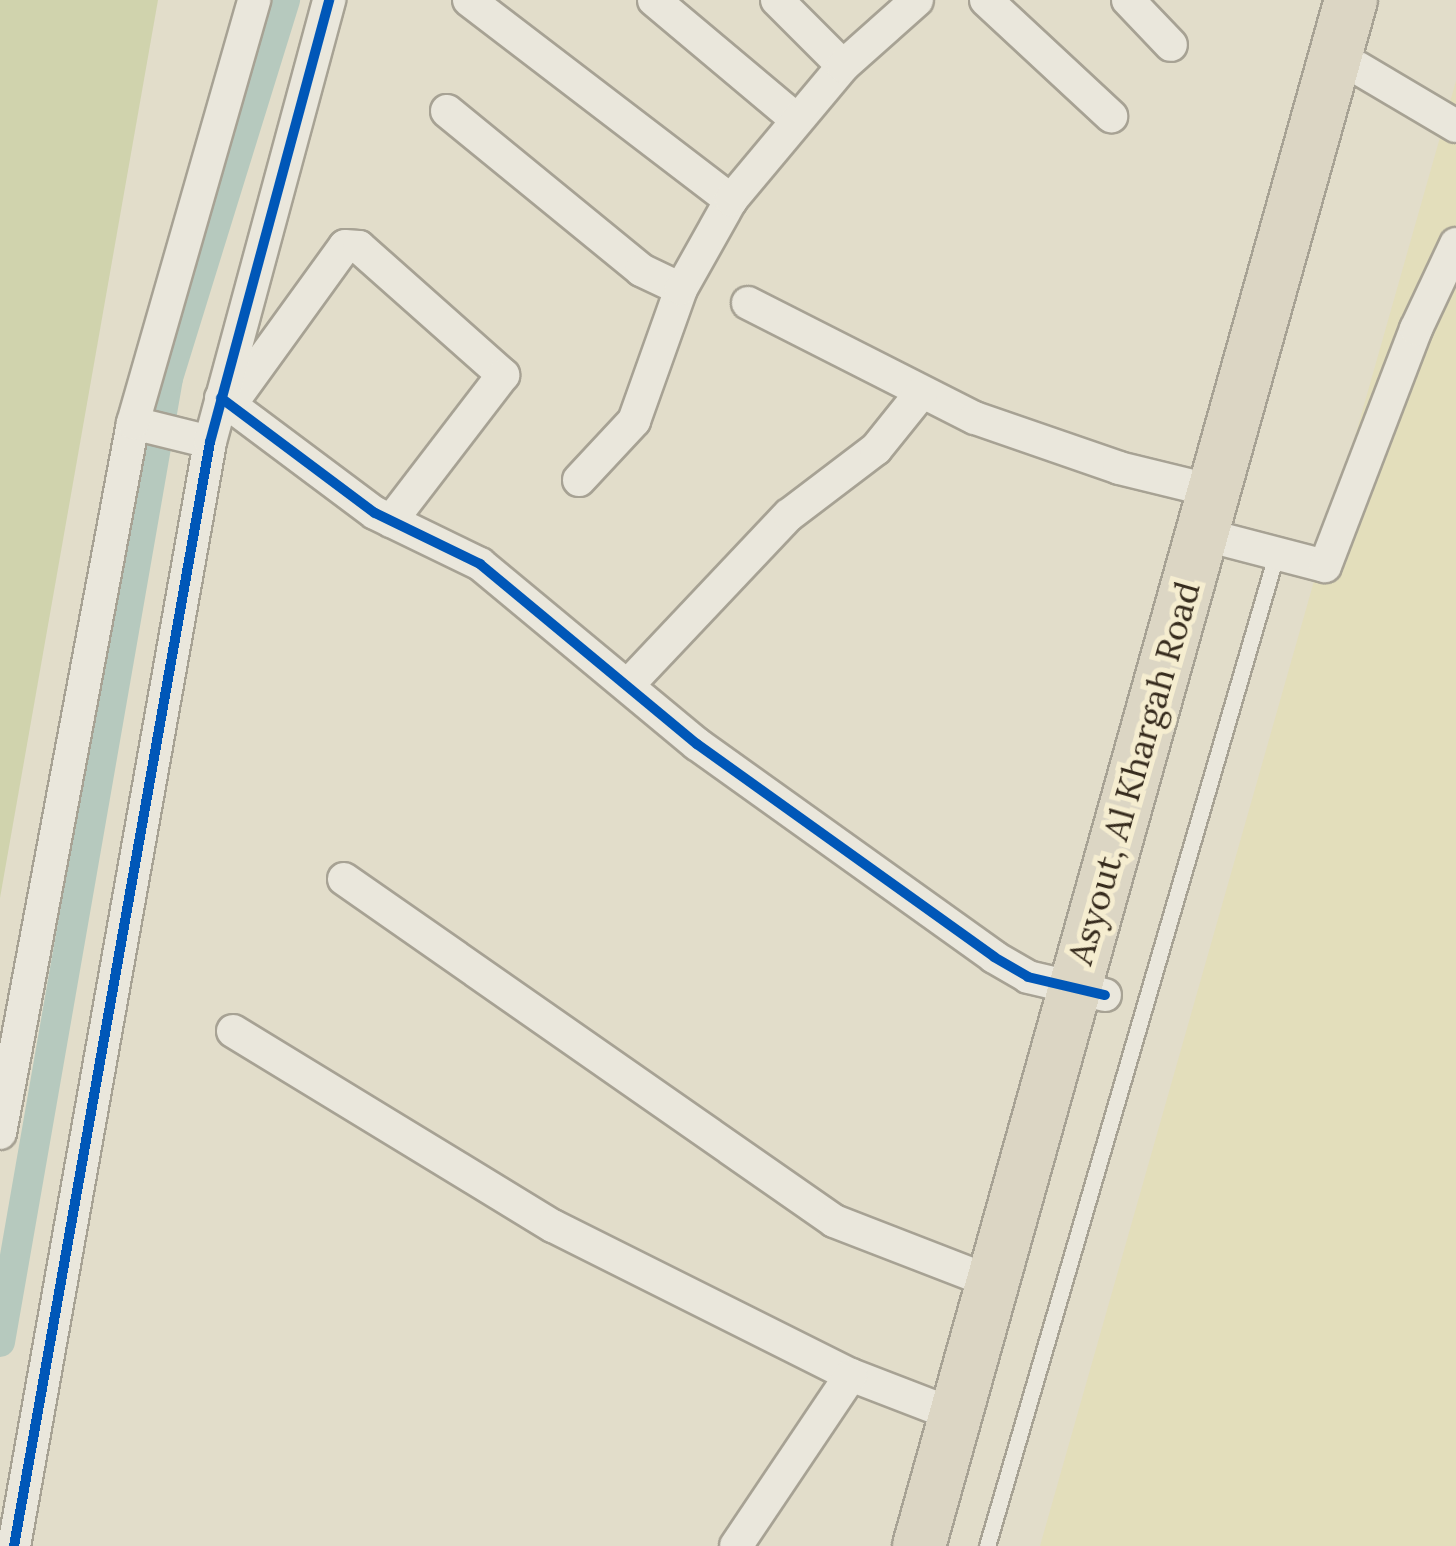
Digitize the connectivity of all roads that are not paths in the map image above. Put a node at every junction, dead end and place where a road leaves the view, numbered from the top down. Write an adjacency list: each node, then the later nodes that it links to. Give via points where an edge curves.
1 (254, 0): 24 (street)
2 (329, 0): 23 (street)
3 (469, 0): 18 (street)
4 (654, 0): 16 (street)
5 (777, 0): 12 (street)
6 (986, 0): 15 (street)
7 (1128, 0): 11 (street)
8 (1351, 0): 27 (highway, Asyout, Al Khargah Road)
9 (1376, 0): 13 (highway, Asyout, Al Khargah Road)
10 (914, 1): 12 (street)
11 (1170, 45)
12 (843, 66): 16 (street)
13 (1358, 68): 17 (street); 27 (highway, Asyout, Al Khargah Road)
14 (448, 111): 20 (street, via 641,270)
15 (1111, 116)
16 (796, 119): 18 (street)
17 (1456, 126)
18 (731, 200): 20 (street)
19 (1456, 244): 29 (street, via 1416,329 1331,558 1320,568)
20 (682, 289): 26 (street, via 634,421)
21 (748, 304): 22 (street)
22 (921, 393): 27 (street); 30 (street, via 876,450 789,515)
23 (226, 401): 25 (street); 28 (street); 28 (street, via 346,246 360,247 503,375)
24 (140, 425): 25 (street); 34 (street)
25 (201, 440): 38 (street)
26 (579, 480)
27 (1219, 516): 29 (street); 32 (highway, Asyout, Al Khargah Road)
28 (391, 522): 30 (street, via 480,564)
29 (1276, 555): 42 (lane)
30 (628, 685): 32 (street, via 697,744 994,957 1028,977)
31 (344, 879): 35 (street, via 834,1222)
32 (1090, 992): 35 (highway, Asyout, Al Khargah Road); 41 (highway, Asyout, Al Khargah Road)
33 (233, 1031): 36 (street, via 553,1226)
34 (0, 1133)
35 (994, 1284): 37 (highway, Asyout, Al Khargah Road)
36 (852, 1375): 37 (street); 39 (street)
37 (956, 1416): 40 (highway, Asyout, Al Khargah Road)
38 (14, 1546)
39 (736, 1546)
40 (919, 1546)
41 (952, 1546)
42 (988, 1546)

